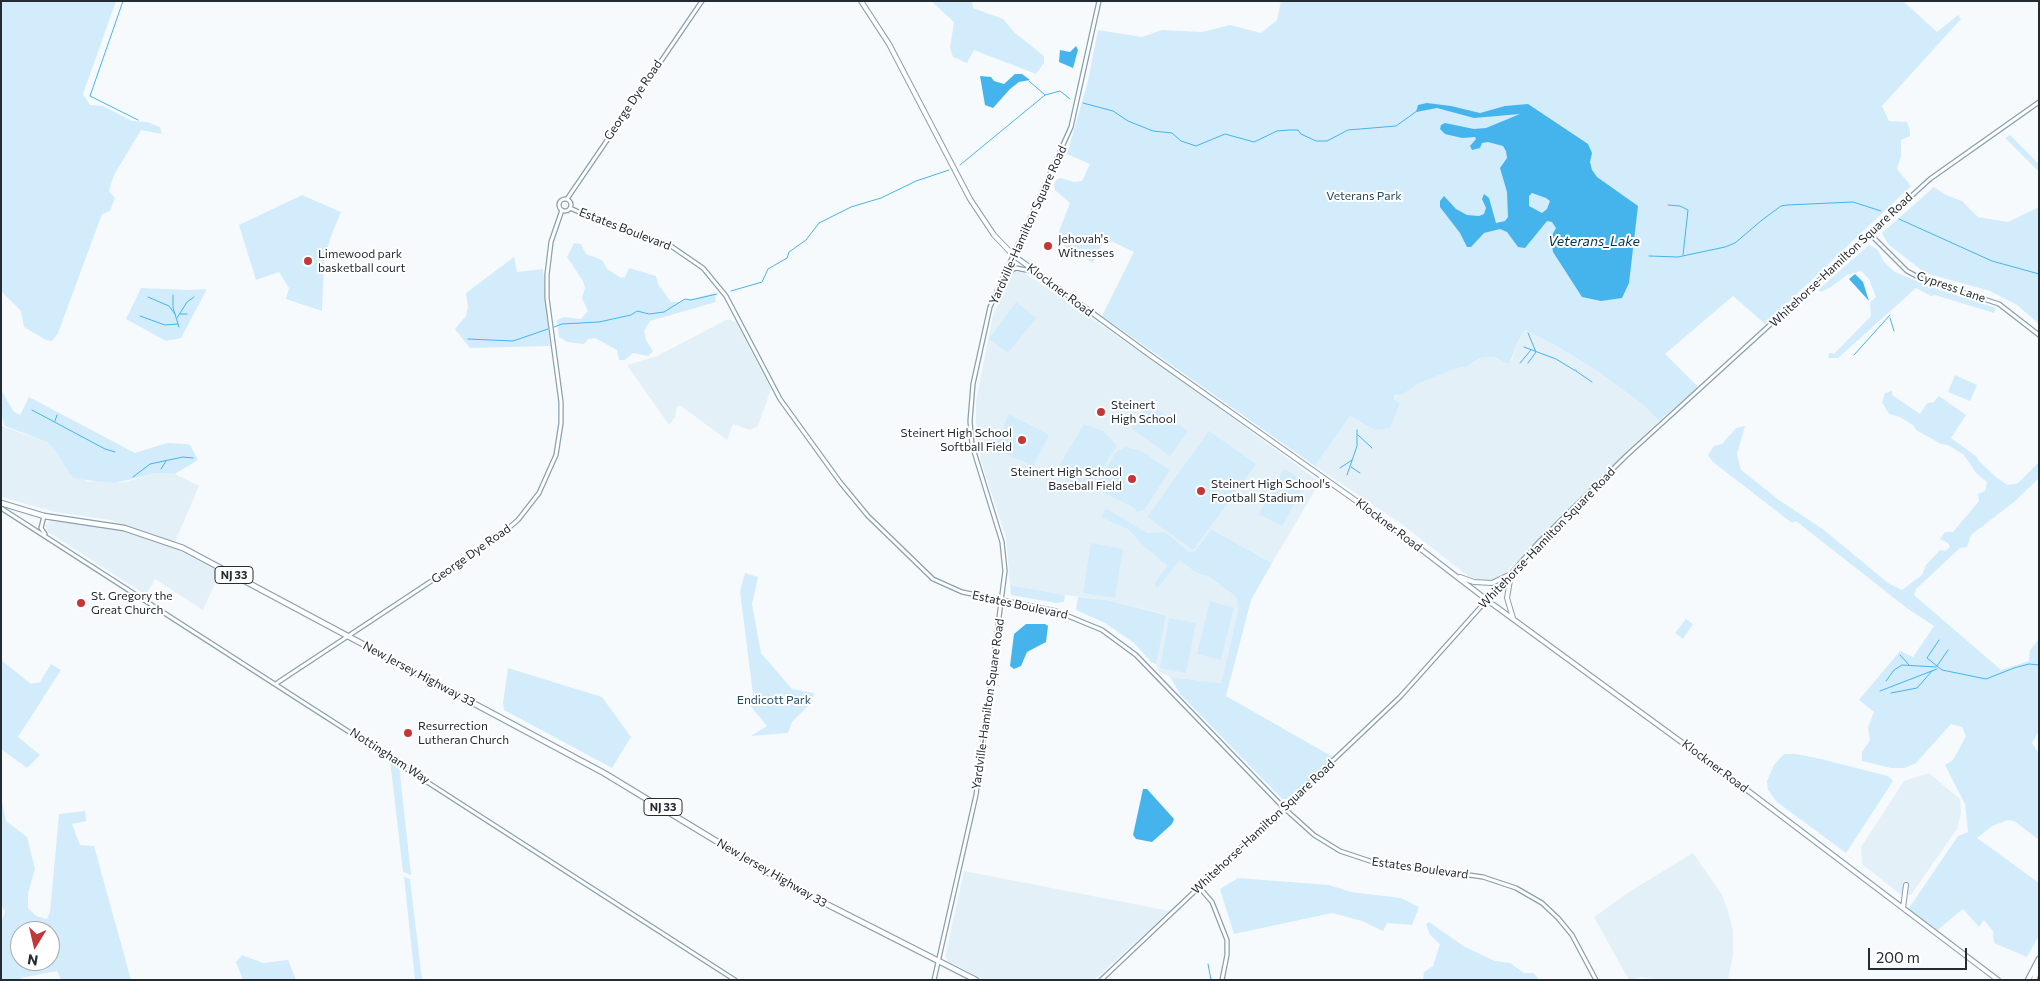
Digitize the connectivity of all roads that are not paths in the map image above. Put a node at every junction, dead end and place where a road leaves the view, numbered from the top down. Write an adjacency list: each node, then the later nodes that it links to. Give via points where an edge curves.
1 (702, 1): 5 (street, George Dye Road)
2 (861, 1): 9 (main road, Klockner Road, via 889,44 970,199 994,235)
3 (1099, 1): 9 (street, Yardville-Hamilton Square Road, via 1071,127)
4 (2039, 102): 8 (street, Whitehorse-Hamilton Square Road, via 1938,172)
5 (567, 199): 6 (street); 7 (street, via 559,202)
6 (570, 208): 7 (street); 20 (street, Estates Boulevard, via 668,244 703,268 726,296 783,404 868,516 940,584)
7 (562, 210): 22 (street, George Dye Road, via 551,242 547,288 561,424 556,455 544,484 527,510 498,537)
8 (1870, 233): 12 (street, Cypress Lane, via 1907,271 1999,304); 17 (street, Whitehorse-Hamilton Square Road, via 1570,509)
9 (1014, 255): 10 (main road, Klockner Road); 11 (street, Yardville-Hamilton Square Road)
10 (1037, 273): 11 (street, via 1016,268); 18 (main road, Klockner Road, via 1373,512)
11 (1004, 275): 20 (street, Yardville-Hamilton Square Road, via 986,322 973,384 970,420 976,462 1004,549)
12 (2039, 335)
13 (1, 502): 15 (main road, New Jersey Highway 33 / NJ 33)
14 (1, 508): 16 (street, Nottingham Way)
15 (44, 516): 16 (street, via 41,528); 22 (main road, New Jersey Highway 33 / NJ 33, via 124,528 165,541)
16 (45, 535): 23 (street, Nottingham Way)
17 (1511, 574): 18 (main road, via 1481,583); 19 (street, Whitehorse-Hamilton Square Road); 21 (main road, via 1507,598)
18 (1456, 575): 19 (main road, Klockner Road)
19 (1487, 600): 21 (main road, Klockner Road); 24 (street, Whitehorse-Hamilton Square Road, via 1400,697)
20 (1002, 601): 24 (street, Estates Boulevard, via 1056,610 1102,630 1124,644); 29 (street, Yardville-Hamilton Square Road, via 972,816)
21 (1513, 618): 27 (main road, Klockner Road)
22 (349, 637): 23 (street, George Dye Road); 29 (main road, New Jersey Highway 33 / NJ 33, via 604,773 787,884)
23 (277, 683): 31 (street, Nottingham Way)
24 (1284, 808): 26 (street, Whitehorse-Hamilton Square Road); 36 (street, Estates Boulevard, via 1318,838 1357,858 1483,877 1525,893 1550,910 1565,926)
25 (1906, 885): 27 (main road)
26 (1199, 887): 34 (street, Whitehorse-Hamilton Square Road); 35 (street, via 1212,902 1227,940)
27 (1903, 908): 37 (main road, Klockner Road)
28 (2039, 959): 38 (main road)
29 (938, 961): 32 (street, Yardville-Hamilton Square Road); 33 (main road, New Jersey Highway 33 / NJ 33)
30 (2039, 965): 39 (main road)
31 (734, 980)
32 (934, 980)
33 (976, 980)
34 (1101, 980)
35 (1222, 980)
36 (1596, 980)
37 (1998, 980)
38 (2028, 980)
39 (2034, 980)

